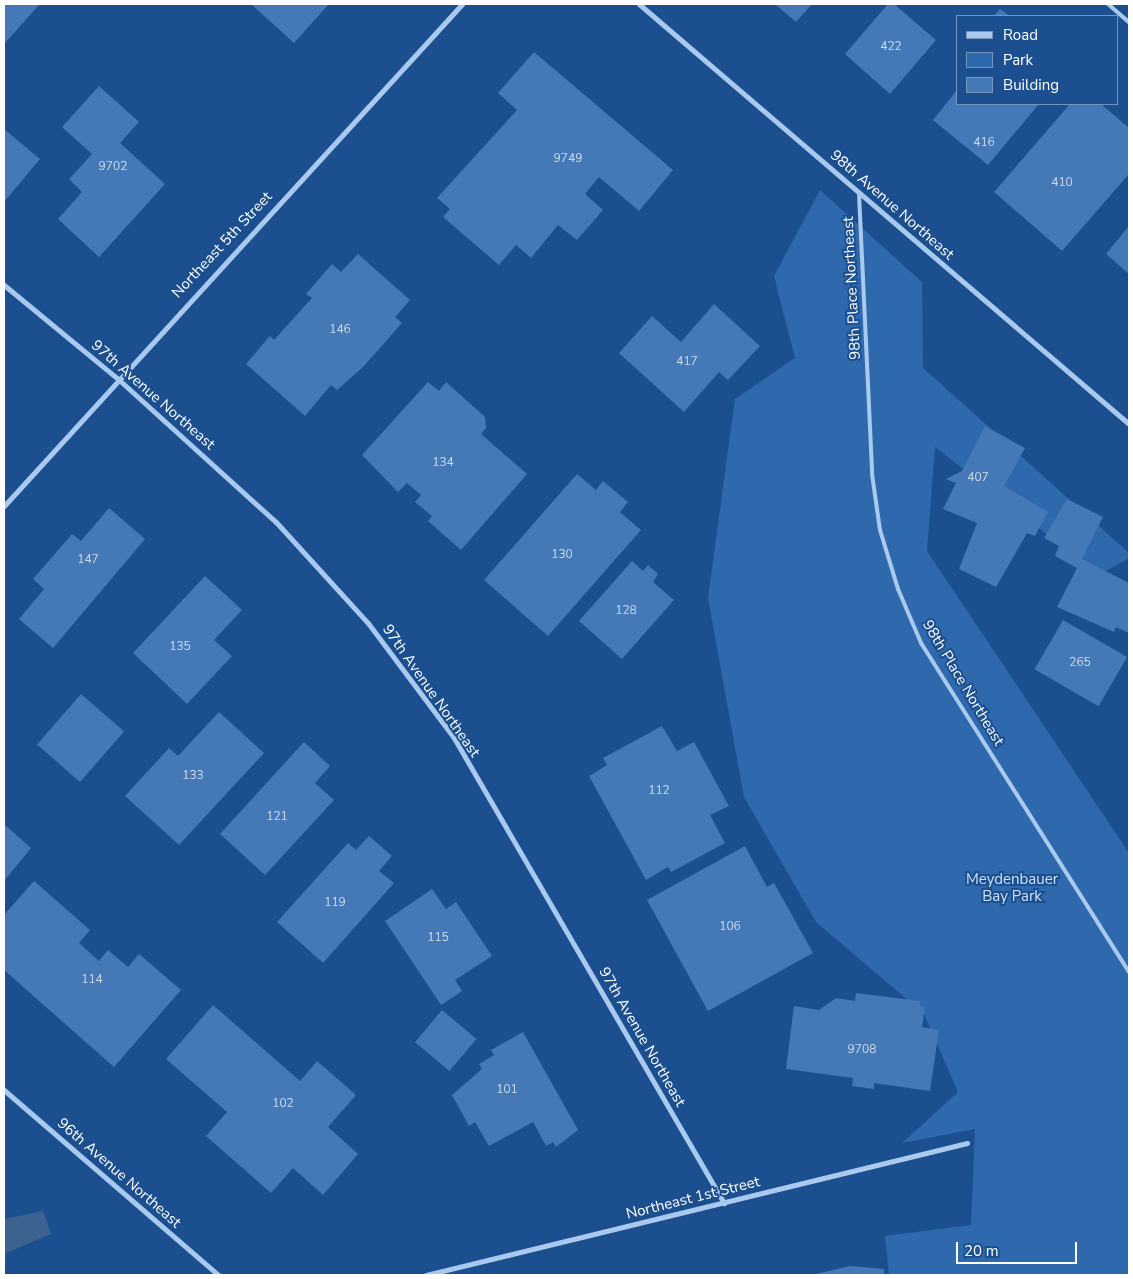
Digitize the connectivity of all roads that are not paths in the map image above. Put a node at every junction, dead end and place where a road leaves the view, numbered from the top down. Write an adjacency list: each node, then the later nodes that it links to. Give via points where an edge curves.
1 (462, 4): 7 (street, Northeast 5th Street)
2 (640, 4): 5 (street, 98th Avenue Northeast)
3 (1108, 4): 4 (lane)
4 (1129, 22)
5 (859, 194): 8 (street, 98th Avenue Northeast); 10 (lane, 98th Place Northeast, via 872,474 880,530 898,588 921,643)
6 (4, 285): 7 (street, 97th Avenue Northeast)
7 (117, 378): 9 (street, Northeast 5th Street); 13 (street, 97th Avenue Northeast, via 276,522 368,623 454,738)
8 (1129, 424)
9 (4, 506)
10 (1129, 972)
11 (4, 1090): 14 (street, 96th Avenue Northeast)
12 (966, 1143): 13 (street, Northeast 1st Street)
13 (724, 1203): 15 (street, Northeast 1st Street)
14 (218, 1275)
15 (426, 1275)

